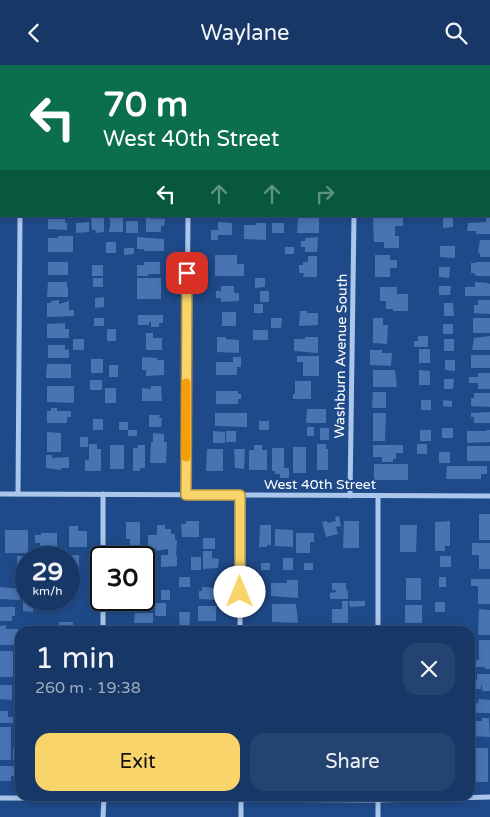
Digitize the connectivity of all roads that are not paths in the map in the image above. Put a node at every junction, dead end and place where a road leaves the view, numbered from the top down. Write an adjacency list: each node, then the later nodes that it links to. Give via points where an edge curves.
1 (20, 217): 6 (street)
2 (188, 217): 7 (street)
3 (354, 217): 9 (street, Washburn Avenue South)
4 (0, 494): 6 (street, West 40th Street)
5 (102, 494): 6 (street, West 40th Street); 7 (street, West 40th Street); 12 (street)
6 (18, 495)
7 (186, 495): 8 (street, West 40th Street)
8 (240, 495): 9 (street, West 40th Street); 15 (street)
9 (350, 496): 10 (street, West 40th Street)
10 (378, 496): 11 (street, West 40th Street); 16 (street)
11 (490, 496)
12 (103, 546)
13 (103, 611): 14 (street)
14 (104, 626)
15 (240, 626)
16 (378, 626)
17 (475, 797): 18 (street)
18 (490, 797)
19 (0, 798): 20 (street)
20 (15, 798)
21 (104, 801): 24 (street)
22 (241, 801): 25 (street)
23 (378, 801): 26 (street)
24 (103, 817)
25 (241, 817)
26 (378, 817)

